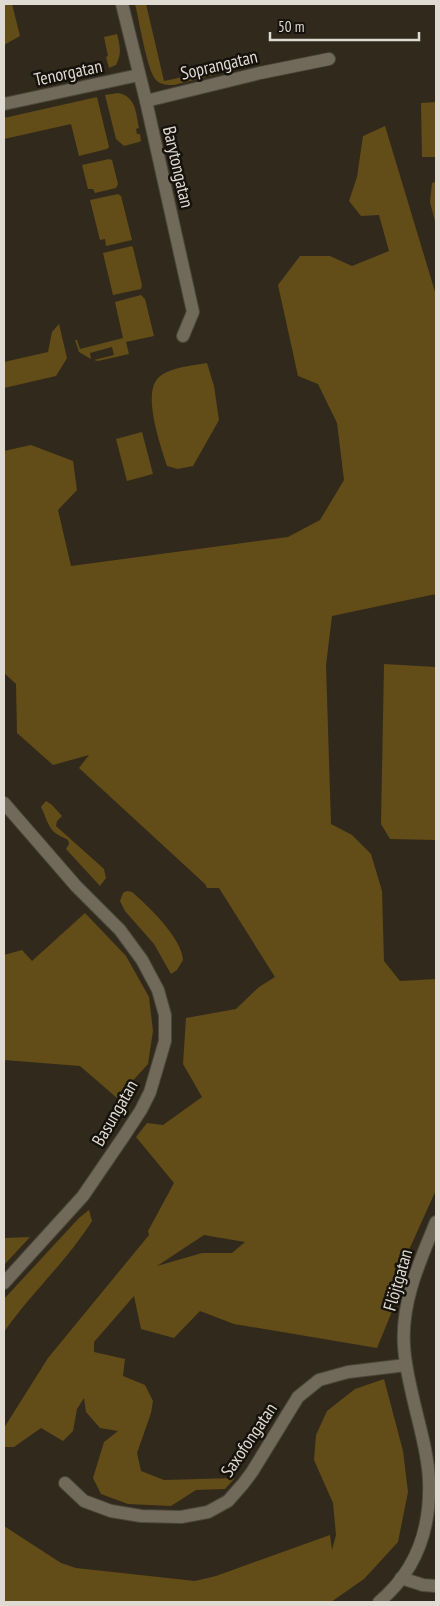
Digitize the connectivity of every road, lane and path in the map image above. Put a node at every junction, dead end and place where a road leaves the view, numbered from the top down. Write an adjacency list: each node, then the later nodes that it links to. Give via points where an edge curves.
1 (122, 4): 3 (street, Barytongatan)
2 (330, 59): 4 (street, Soprangatan)
3 (139, 75): 4 (street, Barytongatan); 5 (street, Tenorgatan)
4 (146, 101): 6 (street, Barytongatan, via 193,312)
5 (4, 104)
6 (183, 336)
7 (4, 803): 9 (street, Basungatan, via 76,886 120,930 142,960 158,990 165,1015 165,1041 150,1092 124,1136 83,1196)
8 (436, 1222): 10 (street, Flöjtgatan, via 416,1268 408,1299 404,1329)
9 (4, 1283)
10 (406, 1365): 11 (street, Saxofongatan, via 348,1372 318,1380 298,1397 240,1488 228,1501 208,1512 181,1517 111,1511 84,1501); 12 (street, Flöjtgatan, via 429,1479 429,1508 420,1547)
11 (64, 1483)
12 (401, 1578): 13 (street); 14 (street, Flöjtgatan)
13 (436, 1586)
14 (379, 1602)

